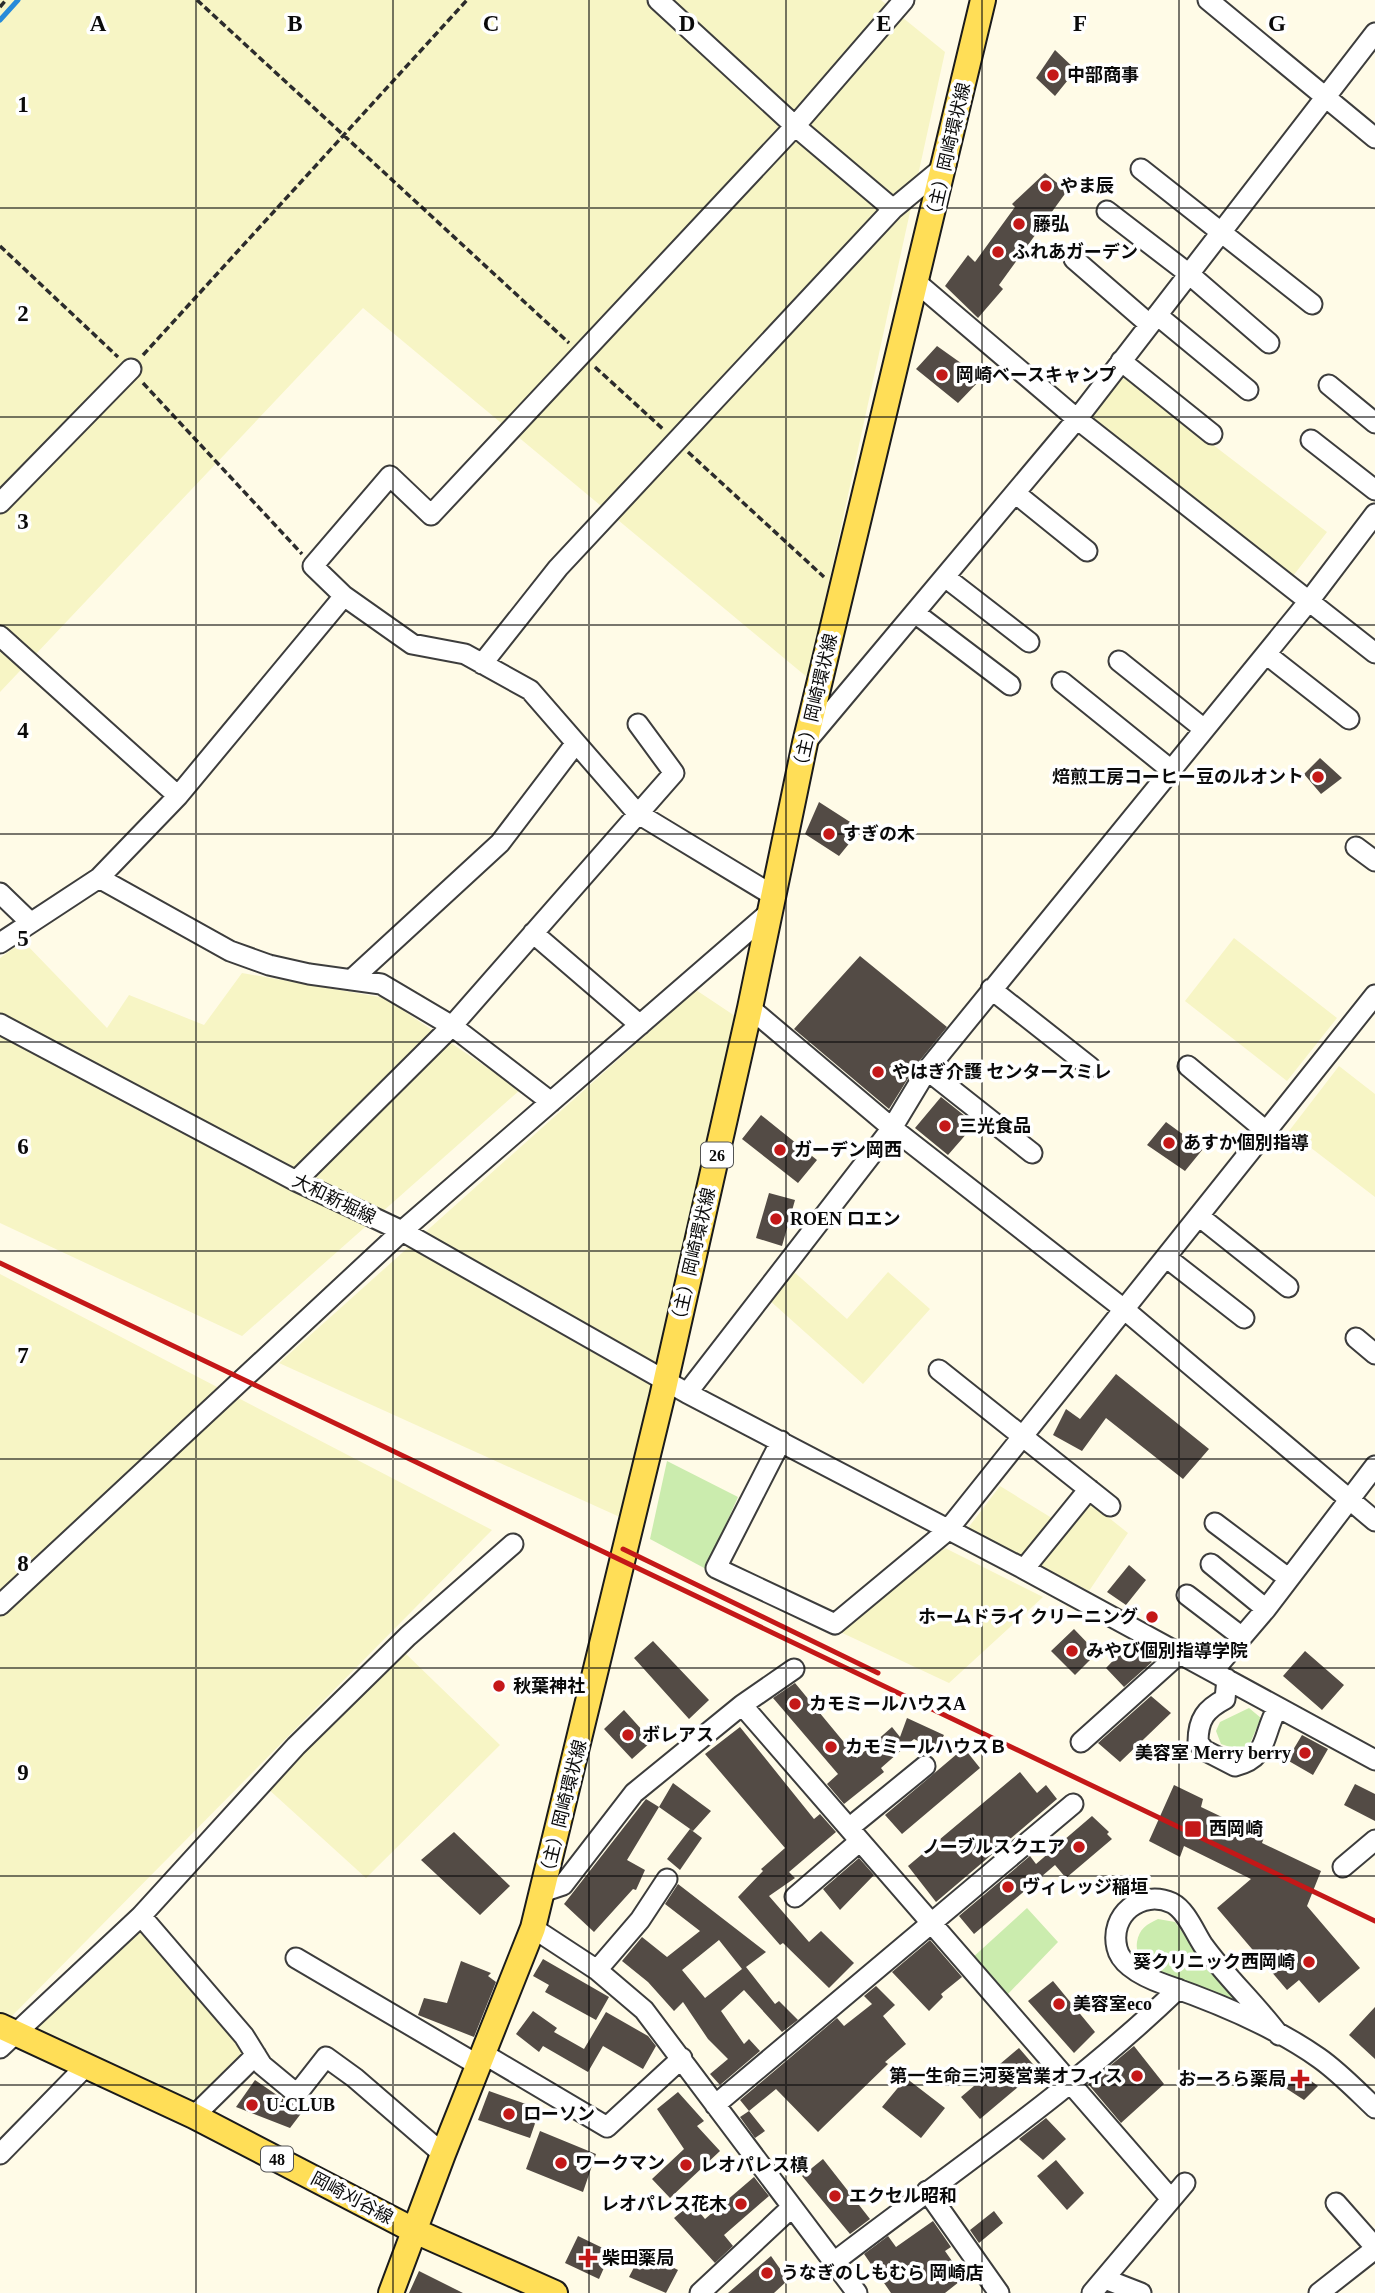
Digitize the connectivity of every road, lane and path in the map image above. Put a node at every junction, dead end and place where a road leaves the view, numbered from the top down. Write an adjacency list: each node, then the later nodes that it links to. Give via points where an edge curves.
1 (6, 0): 8 (path)
2 (197, 0): 25 (path)
3 (467, 0): 28 (path)
4 (658, 0): 11 (street)
5 (904, 0): 11 (street)
6 (983, 0): 13 (main road, （主）岡崎環状線 / 26)
7 (1208, 0): 10 (street)
8 (0, 7)
9 (1375, 33): 10 (street)
10 (1325, 97): 12 (street); 17 (street)
11 (795, 126): 15 (street); 42 (street, via 432,515 390,477)
12 (1375, 138)
13 (946, 165): 15 (street); 21 (main road, （主）岡崎環状線 / 26)
14 (1141, 169): 17 (street)
15 (893, 209): 53 (street, via 558,568)
16 (1107, 211): 20 (street)
17 (1220, 233): 20 (street); 22 (street)
18 (0, 246): 28 (path)
19 (1074, 259): 23 (street)
20 (1189, 274): 23 (street); 24 (street)
21 (916, 282): 31 (street); 44 (main road, （主）岡崎環状線 / 26)
22 (1312, 304)
23 (1153, 320): 26 (street); 30 (street)
24 (1269, 342)
25 (574, 347)
26 (1121, 361): 31 (street); 34 (street)
27 (594, 366): 33 (path)
28 (131, 369): 39 (street); 42 (path)
29 (1329, 385): 32 (street)
30 (1248, 390)
31 (1077, 419): 38 (street); 46 (street)
32 (1375, 423)
33 (665, 432)
34 (1212, 434)
35 (1311, 440): 37 (street)
36 (686, 450): 44 (path)
37 (1375, 489)
38 (1015, 493): 41 (street); 43 (street)
39 (0, 503)
40 (1375, 514): 46 (street)
41 (1087, 551)
42 (313, 566): 45 (street)
43 (945, 577): 47 (street); 49 (street)
44 (842, 592): 60 (main road, （主）岡崎環状線 / 26)
45 (344, 596): 53 (street, via 412,644 465,654); 62 (street)
46 (1309, 601): 50 (street); 51 (street)
47 (915, 613): 55 (street); 60 (street)
48 (0, 636): 62 (street)
49 (1029, 642)
50 (1375, 653)
51 (1266, 654): 56 (street); 58 (street)
52 (1119, 661): 58 (street)
53 (482, 664): 59 (street, via 530,690)
54 (1062, 682): 61 (street)
55 (1010, 685)
56 (1349, 719)
57 (638, 724): 63 (street, via 674,773)
58 (1204, 729): 61 (street)
59 (576, 743): 63 (street); 72 (street, via 500,843)
60 (805, 743): 68 (main road, （主）岡崎環状線 / 26)
61 (1171, 770): 73 (street)
62 (178, 796): 66 (street)
63 (637, 813): 68 (street); 70 (street)
64 (1356, 847): 65 (street)
65 (1375, 861)
66 (99, 878): 69 (street); 72 (street, via 230,951 269,965)
67 (0, 892): 69 (street)
68 (772, 904): 75 (main road, （主）岡崎環状線 / 26); 76 (street)
69 (30, 922): 71 (street)
70 (533, 933): 76 (street); 77 (street)
71 (0, 943)
72 (351, 980): 77 (street, via 381,984)
73 (991, 989): 80 (street); 81 (street)
74 (1373, 1000): 84 (street)
75 (750, 1008): 83 (street); 96 (main road, （主）岡崎環状線 / 26)
76 (640, 1025): 82 (street)
77 (452, 1026): 82 (street); 86 (street)
78 (1, 1027): 86 (street, 大和新堀線)
79 (1188, 1066): 84 (street)
80 (1090, 1067)
81 (927, 1070): 83 (street); 85 (street)
82 (551, 1102): 88 (street)
83 (892, 1128): 91 (street); 97 (street)
84 (1267, 1132): 87 (street)
85 (1032, 1153)
86 (296, 1181): 88 (street, 大和新堀線)
87 (1200, 1217): 89 (street); 90 (street)
88 (402, 1231): 96 (street, 大和新堀線); 112 (street)
89 (1167, 1258): 91 (street); 92 (street)
90 (1289, 1287)
91 (1125, 1310): 98 (street); 102 (street)
92 (1244, 1318)
93 (1356, 1338): 94 (street)
94 (1375, 1354)
95 (939, 1370): 98 (street)
96 (666, 1378): 97 (street, 大和新堀線); 128 (main road, （主）岡崎環状線 / 26)
97 (687, 1392): 99 (street, 大和新堀線)
98 (1022, 1435): 101 (street); 106 (street)
99 (781, 1441): 106 (street, 大和新堀線); 106 (street, via 716,1568 835,1624)
100 (1375, 1466): 102 (street)
101 (1090, 1489): 103 (street); 109 (street)
102 (1350, 1499): 104 (street); 110 (street)
103 (1110, 1506)
104 (1375, 1521)
105 (1215, 1523): 110 (street)
106 (947, 1531): 109 (street, 大和新堀線)
107 (513, 1544): 130 (street, via 408,1636 296,1746)
108 (1211, 1564): 113 (street)
109 (1024, 1569): 115 (street, 大和新堀線)
110 (1288, 1578): 113 (street)
111 (1187, 1595): 114 (street)
112 (0, 1605)
113 (1266, 1609): 114 (street)
114 (1242, 1637): 117 (street)
115 (1178, 1654): 117 (street, 大和新堀線); 120 (street)
116 (794, 1668): 118 (street)
117 (1220, 1675): 119 (street, 大和新堀線); 119 (street, via 1225,1699 1208,1708 1200,1721 1198,1742 1204,1751 1236,1766 1251,1762 1260,1754)
118 (742, 1705): 124 (street); 128 (street, via 634,1793 563,1885)
119 (1277, 1709): 121 (street, 大和新堀線)
120 (1081, 1742)
121 (1375, 1760)
122 (925, 1766): 124 (street)
123 (1073, 1804): 131 (street)
124 (855, 1835): 129 (street); 131 (street)
125 (1375, 1840): 126 (street)
126 (1343, 1867)
127 (667, 1879): 134 (street, via 640,1920)
128 (542, 1892): 132 (main road, （主）岡崎環状線 / 26)
129 (794, 1897)
130 (141, 1916): 137 (street); 138 (street)
131 (931, 1922): 142 (street); 143 (street)
132 (533, 1928): 134 (street); 140 (main road, （主）岡崎環状線 / 26)
133 (296, 1958): 140 (street)
134 (597, 1970): 139 (street, via 644,2010)
135 (1178, 1989): 136 (street); 136 (street, via 1132,1968 1117,1951 1116,1932 1123,1913 1137,1901 1154,1898 1174,1904 1223,1972); 142 (street)
136 (1279, 2035): 144 (street, via 1321,2059)
137 (5, 2036): 141 (main road, 岡崎刈谷線 / 48)
138 (256, 2055): 145 (street); 147 (street, via 262,2066 297,2094 326,2057)
139 (682, 2058): 140 (street, via 607,2127); 143 (street)
140 (480, 2059): 147 (main road, （主）岡崎環状線 / 26)
141 (85, 2067): 145 (main road, 岡崎刈谷線 / 48); 146 (street)
142 (1070, 2083): 149 (street); 150 (street)
143 (715, 2105): 152 (street)
144 (1375, 2108)
145 (194, 2116): 153 (main road, 岡崎刈谷線 / 48)
146 (0, 2154)
147 (443, 2154): 153 (main road, （主）岡崎環状線 / 26)
148 (1185, 2183): 150 (street)
149 (927, 2191): 155 (street); 161 (street)
150 (1171, 2199): 156 (street)
151 (1336, 2203): 154 (street)
152 (792, 2207): 155 (street); 159 (street)
153 (415, 2231): 157 (main road, （主）岡崎環状線 / 26); 158 (main road, 岡崎刈谷線 / 48)
154 (1375, 2248): 163 (street)
155 (834, 2262): 160 (street)
156 (1099, 2286): 162 (street)
157 (391, 2293)
158 (555, 2293)
159 (700, 2293)
160 (857, 2293)
161 (999, 2293)
162 (1141, 2293)
163 (1319, 2293)

